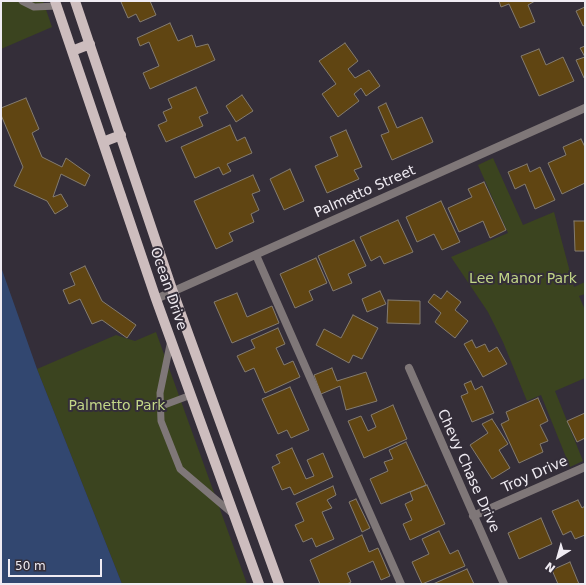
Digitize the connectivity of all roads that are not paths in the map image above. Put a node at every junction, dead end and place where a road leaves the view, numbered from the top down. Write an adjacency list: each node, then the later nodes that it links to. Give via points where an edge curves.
1 (22, 1): 3 (lane, via 34,7)
2 (75, 1): 4 (main road, Ocean Drive)
3 (56, 3): 5 (main road, Ocean Drive)
4 (90, 44): 5 (main road); 7 (main road, Ocean Drive)
5 (72, 51): 8 (main road, Ocean Drive)
6 (585, 108): 11 (street, Palmetto Street)
7 (121, 135): 8 (main road); 9 (main road, Ocean Drive)
8 (103, 142): 10 (main road, Ocean Drive)
9 (145, 206): 10 (main road); 12 (main road, Ocean Drive)
10 (127, 213): 13 (main road, Ocean Drive)
11 (256, 255): 12 (street, Palmetto Street); 25 (street)
12 (173, 292): 13 (street, Palmetto Street); 17 (main road, Ocean Drive)
13 (156, 299): 14 (main road, Ocean Drive)
14 (171, 340): 16 (main road, Ocean Drive); 18 (lane)
15 (409, 368): 22 (street, Chevy Chase Drive)
16 (191, 395): 18 (lane); 19 (main road, Ocean Drive)
17 (213, 402): 19 (main road); 24 (main road, Ocean Drive)
18 (159, 407): 21 (lane, via 161,421 180,470)
19 (196, 408): 21 (main road, Ocean Drive)
20 (585, 467): 22 (street, Troy Drive)
21 (234, 514): 23 (main road, Ocean Drive)
22 (474, 516): 26 (street, Chevy Chase Drive)
23 (259, 584)
24 (279, 584)
25 (401, 584)
26 (504, 584)

